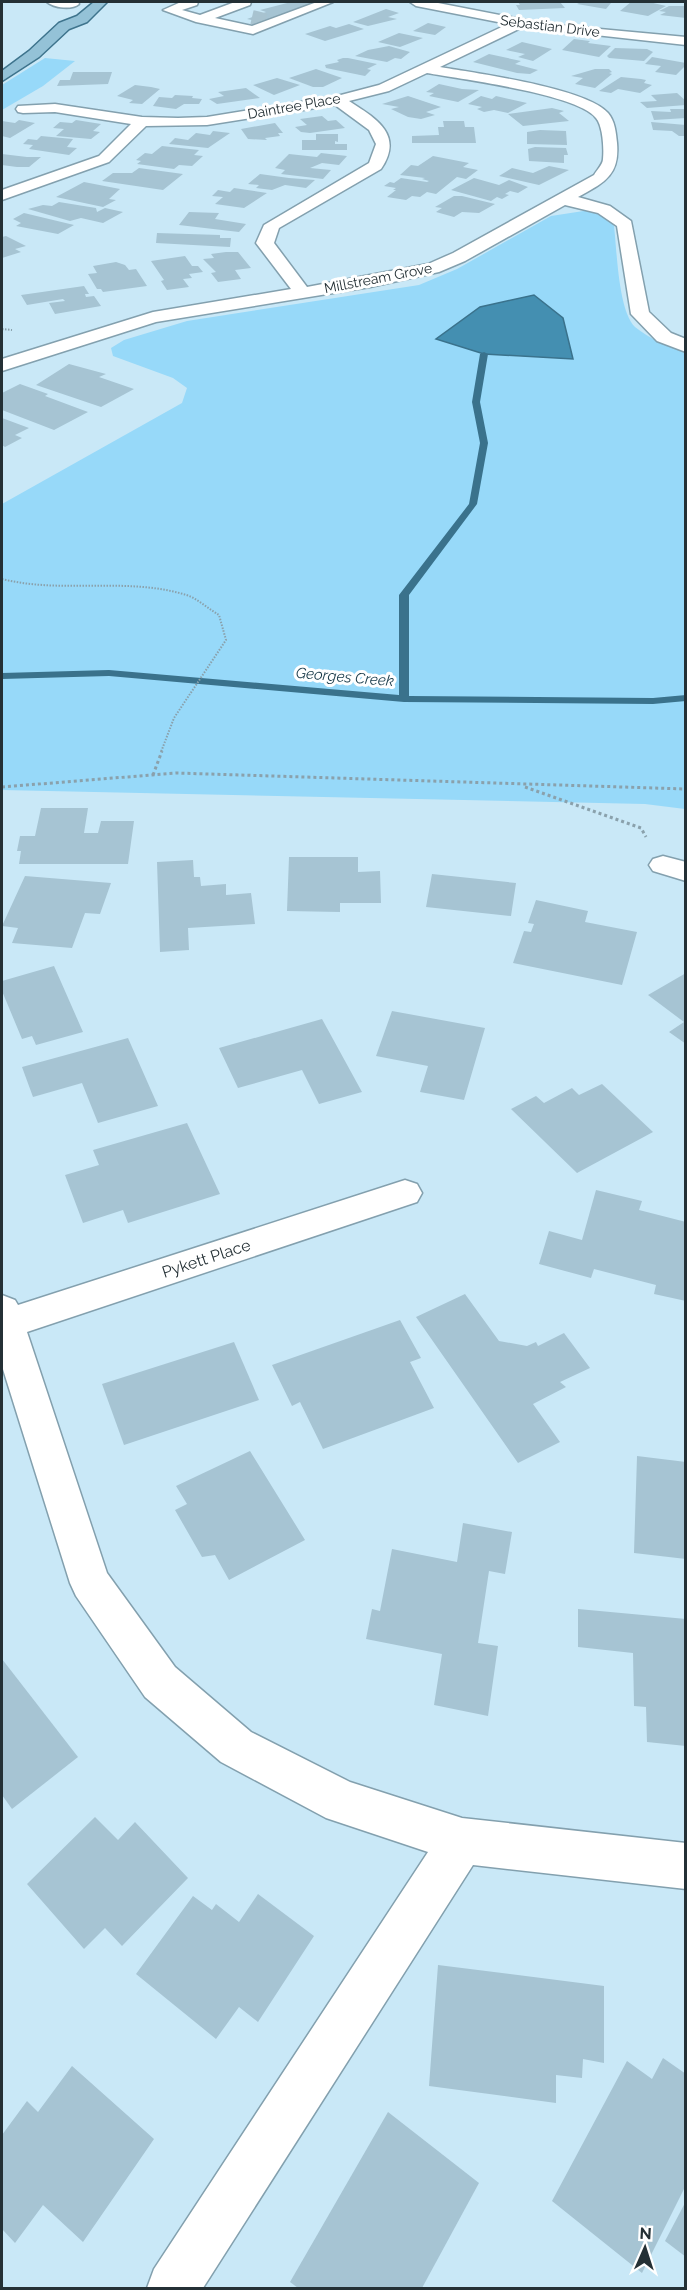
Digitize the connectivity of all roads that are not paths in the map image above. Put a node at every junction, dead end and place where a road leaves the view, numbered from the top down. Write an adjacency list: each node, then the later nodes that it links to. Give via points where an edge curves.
1 (53, 2): 6 (street)
2 (101, 2): 10 (main road, via 82,20)
3 (192, 2): 8 (street, via 169,10)
4 (327, 2): 8 (street, via 253,30)
5 (416, 2): 9 (street, Sebastian Drive)
6 (75, 3): 10 (main road, via 60,18)
7 (250, 8): 8 (street)
8 (201, 19)
9 (520, 24): 11 (street, Sebastian Drive); 12 (street, Daintree Place)
10 (64, 26): 13 (main road)
11 (686, 41)
12 (428, 69): 14 (street, Daintree Place, via 384,88); 18 (street, Millstream Grove, via 574,100 601,113 606,121 609,166 600,178)
13 (2, 77)
14 (337, 100): 16 (street, Daintree Place, via 207,121); 19 (street, via 374,124 384,143 383,152 375,166 272,225 265,243)
15 (23, 109): 16 (street, Daintree Place, via 57,103)
16 (142, 122): 17 (street, via 104,159)
17 (2, 195)
18 (561, 199): 19 (street, Millstream Grove, via 433,268); 20 (street, via 594,206 625,225 640,314 664,337)
19 (303, 293): 21 (street, Millstream Grove, via 153,316)
20 (686, 346)
21 (2, 365)
22 (405, 1193): 23 (street, Pykett Place)
23 (4, 1317): 24 (street, via 90,1583 160,1683 236,1747 342,1802)
24 (462, 1841): 25 (street); 26 (street)
25 (686, 1866)
26 (173, 2289)

